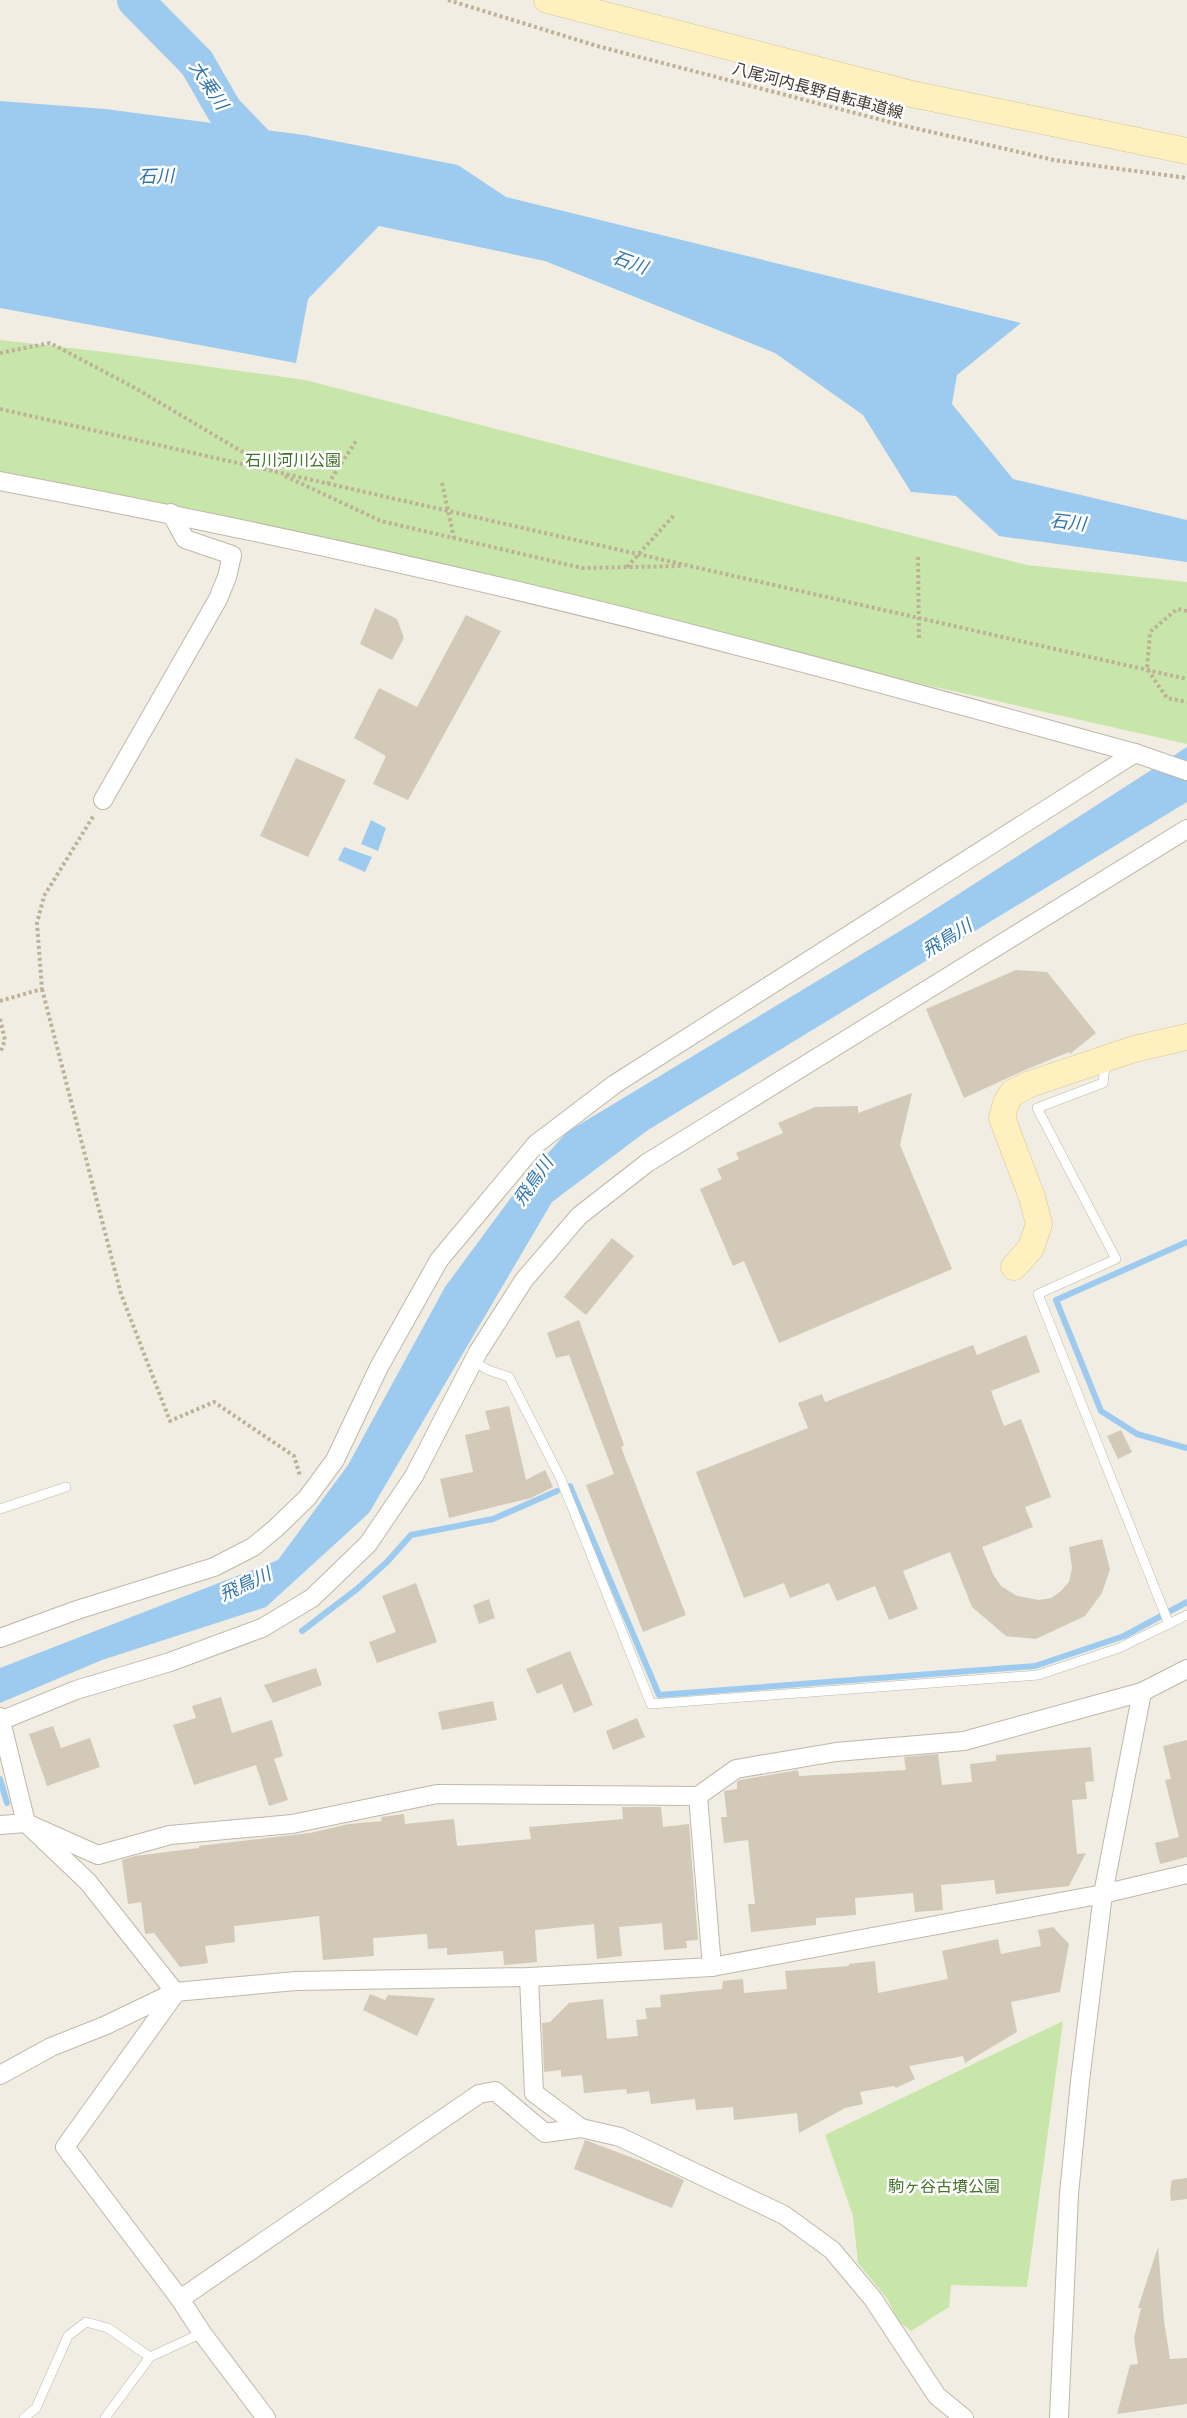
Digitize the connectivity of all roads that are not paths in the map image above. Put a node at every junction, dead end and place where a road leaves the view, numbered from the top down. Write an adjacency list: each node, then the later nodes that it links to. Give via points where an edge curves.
1 (547, 0): 2 (street, via 912,94)
2 (1187, 151)
3 (0, 481): 4 (street)
4 (171, 513): 5 (street, via 738,645); 7 (street, via 185,539 232,555 227,577)
5 (1135, 753): 6 (street); 17 (street, via 615,1084 536,1144 439,1260 379,1367 335,1460 307,1498 253,1547 214,1567)
6 (1187, 771)
7 (103, 800)
8 (1187, 829): 12 (street, via 647,1163 579,1216 524,1280)
9 (1187, 1037): 10 (street)
10 (1106, 1058): 11 (street, via 1030,1084 1006,1102 1002,1118 1039,1224 1031,1248); 16 (lane, via 1103,1083 1037,1108 1116,1259 1038,1294)
11 (1014, 1267)
12 (473, 1361): 16 (lane, via 509,1377 560,1477 651,1704 1038,1675 1119,1648); 20 (street, via 414,1476 368,1544 312,1598 262,1628 170,1662 76,1690)
13 (66, 1487): 14 (lane)
14 (0, 1509)
15 (1187, 1615): 16 (lane)
16 (1169, 1624)
17 (0, 1638)
18 (1187, 1669): 19 (street)
19 (1142, 1692): 21 (street, via 964,1741 836,1752 736,1769); 25 (street)
20 (1, 1720): 22 (street)
21 (698, 1796): 22 (street, via 437,1794 292,1824 170,1834 98,1855); 26 (street)
22 (26, 1824): 23 (street); 28 (street, via 88,1882)
23 (0, 1826)
24 (1187, 1874): 25 (street)
25 (1103, 1894): 26 (street); 38 (street, via 1070,2194)
26 (711, 1967): 27 (street)
27 (529, 1977): 28 (street, via 296,1981); 30 (street, via 534,2092)
28 (175, 1992): 29 (street, via 51,2047); 31 (street, via 65,2147)
29 (0, 2075)
30 (581, 2128): 31 (street, via 545,2133 495,2091 478,2094); 37 (street, via 620,2137 784,2215 832,2250 873,2299 937,2396)
31 (180, 2299): 32 (street)
32 (202, 2333): 33 (lane); 36 (street)
33 (150, 2357): 34 (lane, via 108,2328 86,2322 68,2336 36,2408); 35 (lane)
34 (24, 2418)
35 (105, 2418)
36 (266, 2418)
37 (964, 2418)
38 (1059, 2418)

